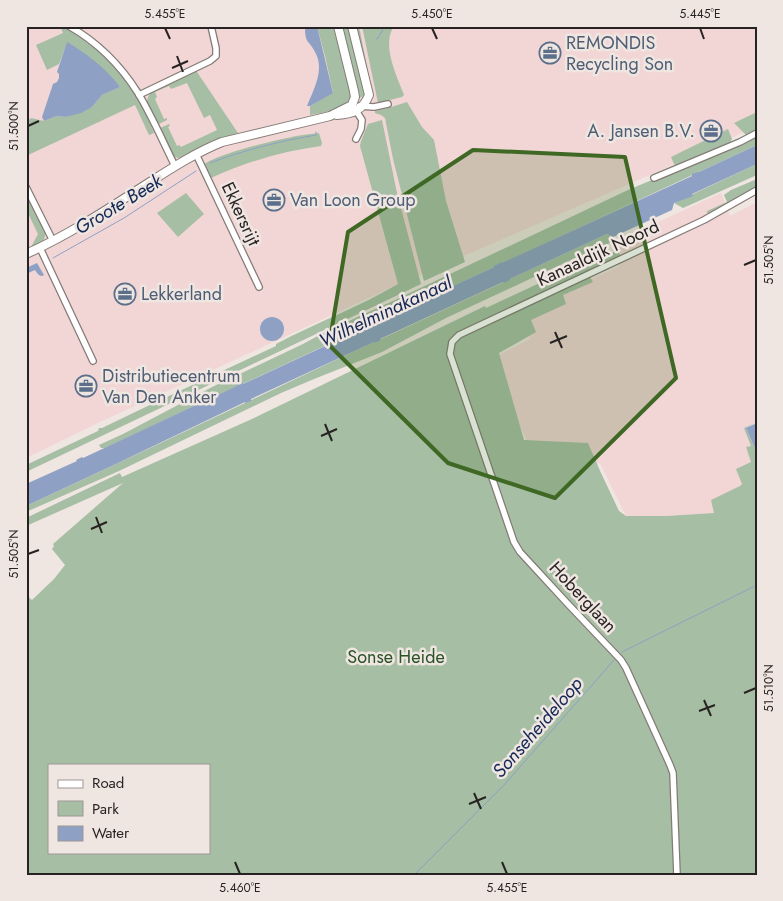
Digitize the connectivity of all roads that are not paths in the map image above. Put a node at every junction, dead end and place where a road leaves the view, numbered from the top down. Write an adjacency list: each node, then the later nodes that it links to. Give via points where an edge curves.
1 (69, 26): 5 (street, via 107,55)
2 (211, 26): 5 (street, via 216,56 210,62)
3 (338, 26): 7 (main road)
4 (352, 26): 7 (main road, via 369,95 366,103)
5 (139, 95): 11 (street)
6 (388, 104): 7 (street)
7 (357, 107): 9 (street, via 362,120); 10 (main road, via 342,115 222,142)
8 (757, 133): 12 (street)
9 (356, 139)
10 (196, 154): 11 (main road); 18 (street, Ekkersrijt)
11 (175, 166): 15 (main road)
12 (654, 178)
13 (26, 187): 15 (street)
14 (757, 190): 19 (street, Kanaaldijk Noord, via 704,220 459,335)
15 (53, 241): 16 (main road)
16 (40, 248): 17 (main road); 20 (street)
17 (26, 254)
18 (259, 287)
19 (452, 342): 21 (street, Hoberglaan, via 450,354 514,542 621,660 673,772)
20 (93, 362)
21 (677, 875)

